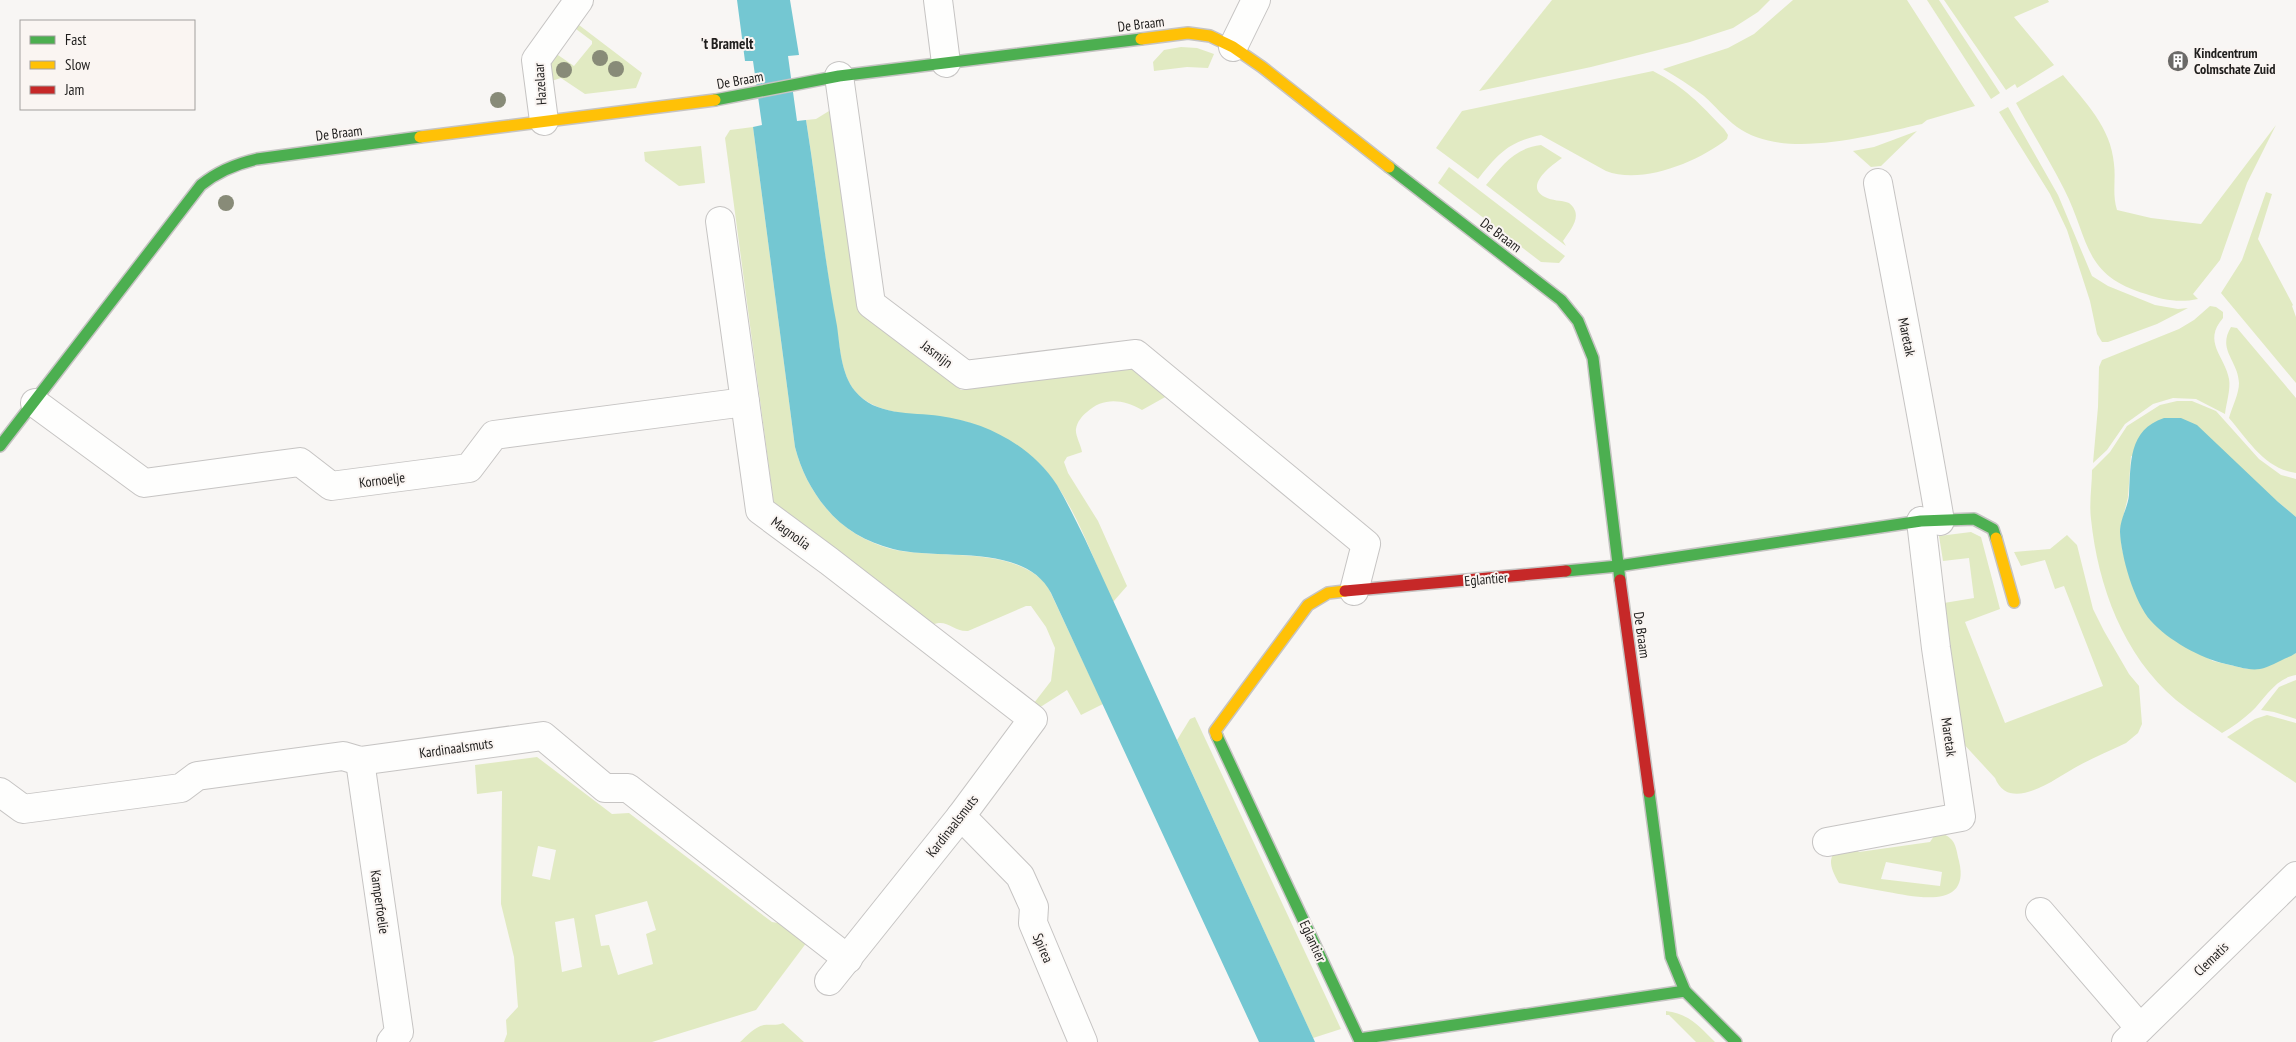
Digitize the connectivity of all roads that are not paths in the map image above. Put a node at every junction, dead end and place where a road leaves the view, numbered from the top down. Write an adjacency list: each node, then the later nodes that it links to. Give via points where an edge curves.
1 (579, 0): 7 (street, Hazelaar, via 536,60)
2 (938, 0): 5 (street)
3 (1256, 0): 4 (street)
4 (1233, 48): 5 (street, De Braam, via 1210,36 1188,33); 14 (street, De Braam, via 1262,67 1561,300 1578,321 1593,358)
5 (946, 64): 6 (street, De Braam)
6 (839, 76): 7 (street, De Braam, via 727,99); 15 (street, Jasmijn, via 871,304 965,375 1136,354 1366,544)
7 (544, 121): 11 (street, De Braam, via 296,153 228,165 201,185)
8 (1878, 183): 13 (street, Maretak, via 1916,378)
9 (720, 220): 10 (street, Magnolia)
10 (745, 402): 11 (street, Kornoelje, via 494,435 469,468 331,486 300,462 144,483); 17 (street, Magnolia, via 760,510)
11 (35, 403): 12 (street, De Braam)
12 (0, 446)
13 (1931, 521): 14 (street); 16 (street, via 1974,519 1993,529); 21 (street, Maretak, via 1926,550 1936,648 1961,817)
14 (1618, 566): 15 (street, Eglantier); 26 (street, De Braam, via 1671,958)
15 (1354, 591): 26 (street, Eglantier, via 1328,593 1308,605 1215,730 1359,1039)
16 (2014, 602)
17 (1007, 697): 20 (street, Kardinaalsmuts, via 1033,719)
18 (360, 760): 19 (street, Kardinaalsmuts, via 343,756 197,776 181,788 23,809); 24 (street, Kardinaalsmuts, via 542,736 605,788 628,788); 28 (street, Kamperfoelie, via 399,1032)
19 (0, 792)
20 (961, 816): 24 (street, Kardinaalsmuts); 29 (street, Spirea, via 1020,876 1034,907 1032,923)
21 (1827, 842)
22 (2296, 876): 27 (street, Clematis)
23 (2040, 912): 27 (street)
24 (848, 959): 25 (street, Kardinaalsmuts)
25 (829, 981)
26 (1685, 991): 30 (street, De Braam)
27 (2133, 1035)
28 (392, 1042)
29 (1084, 1042)
30 (1736, 1042)

